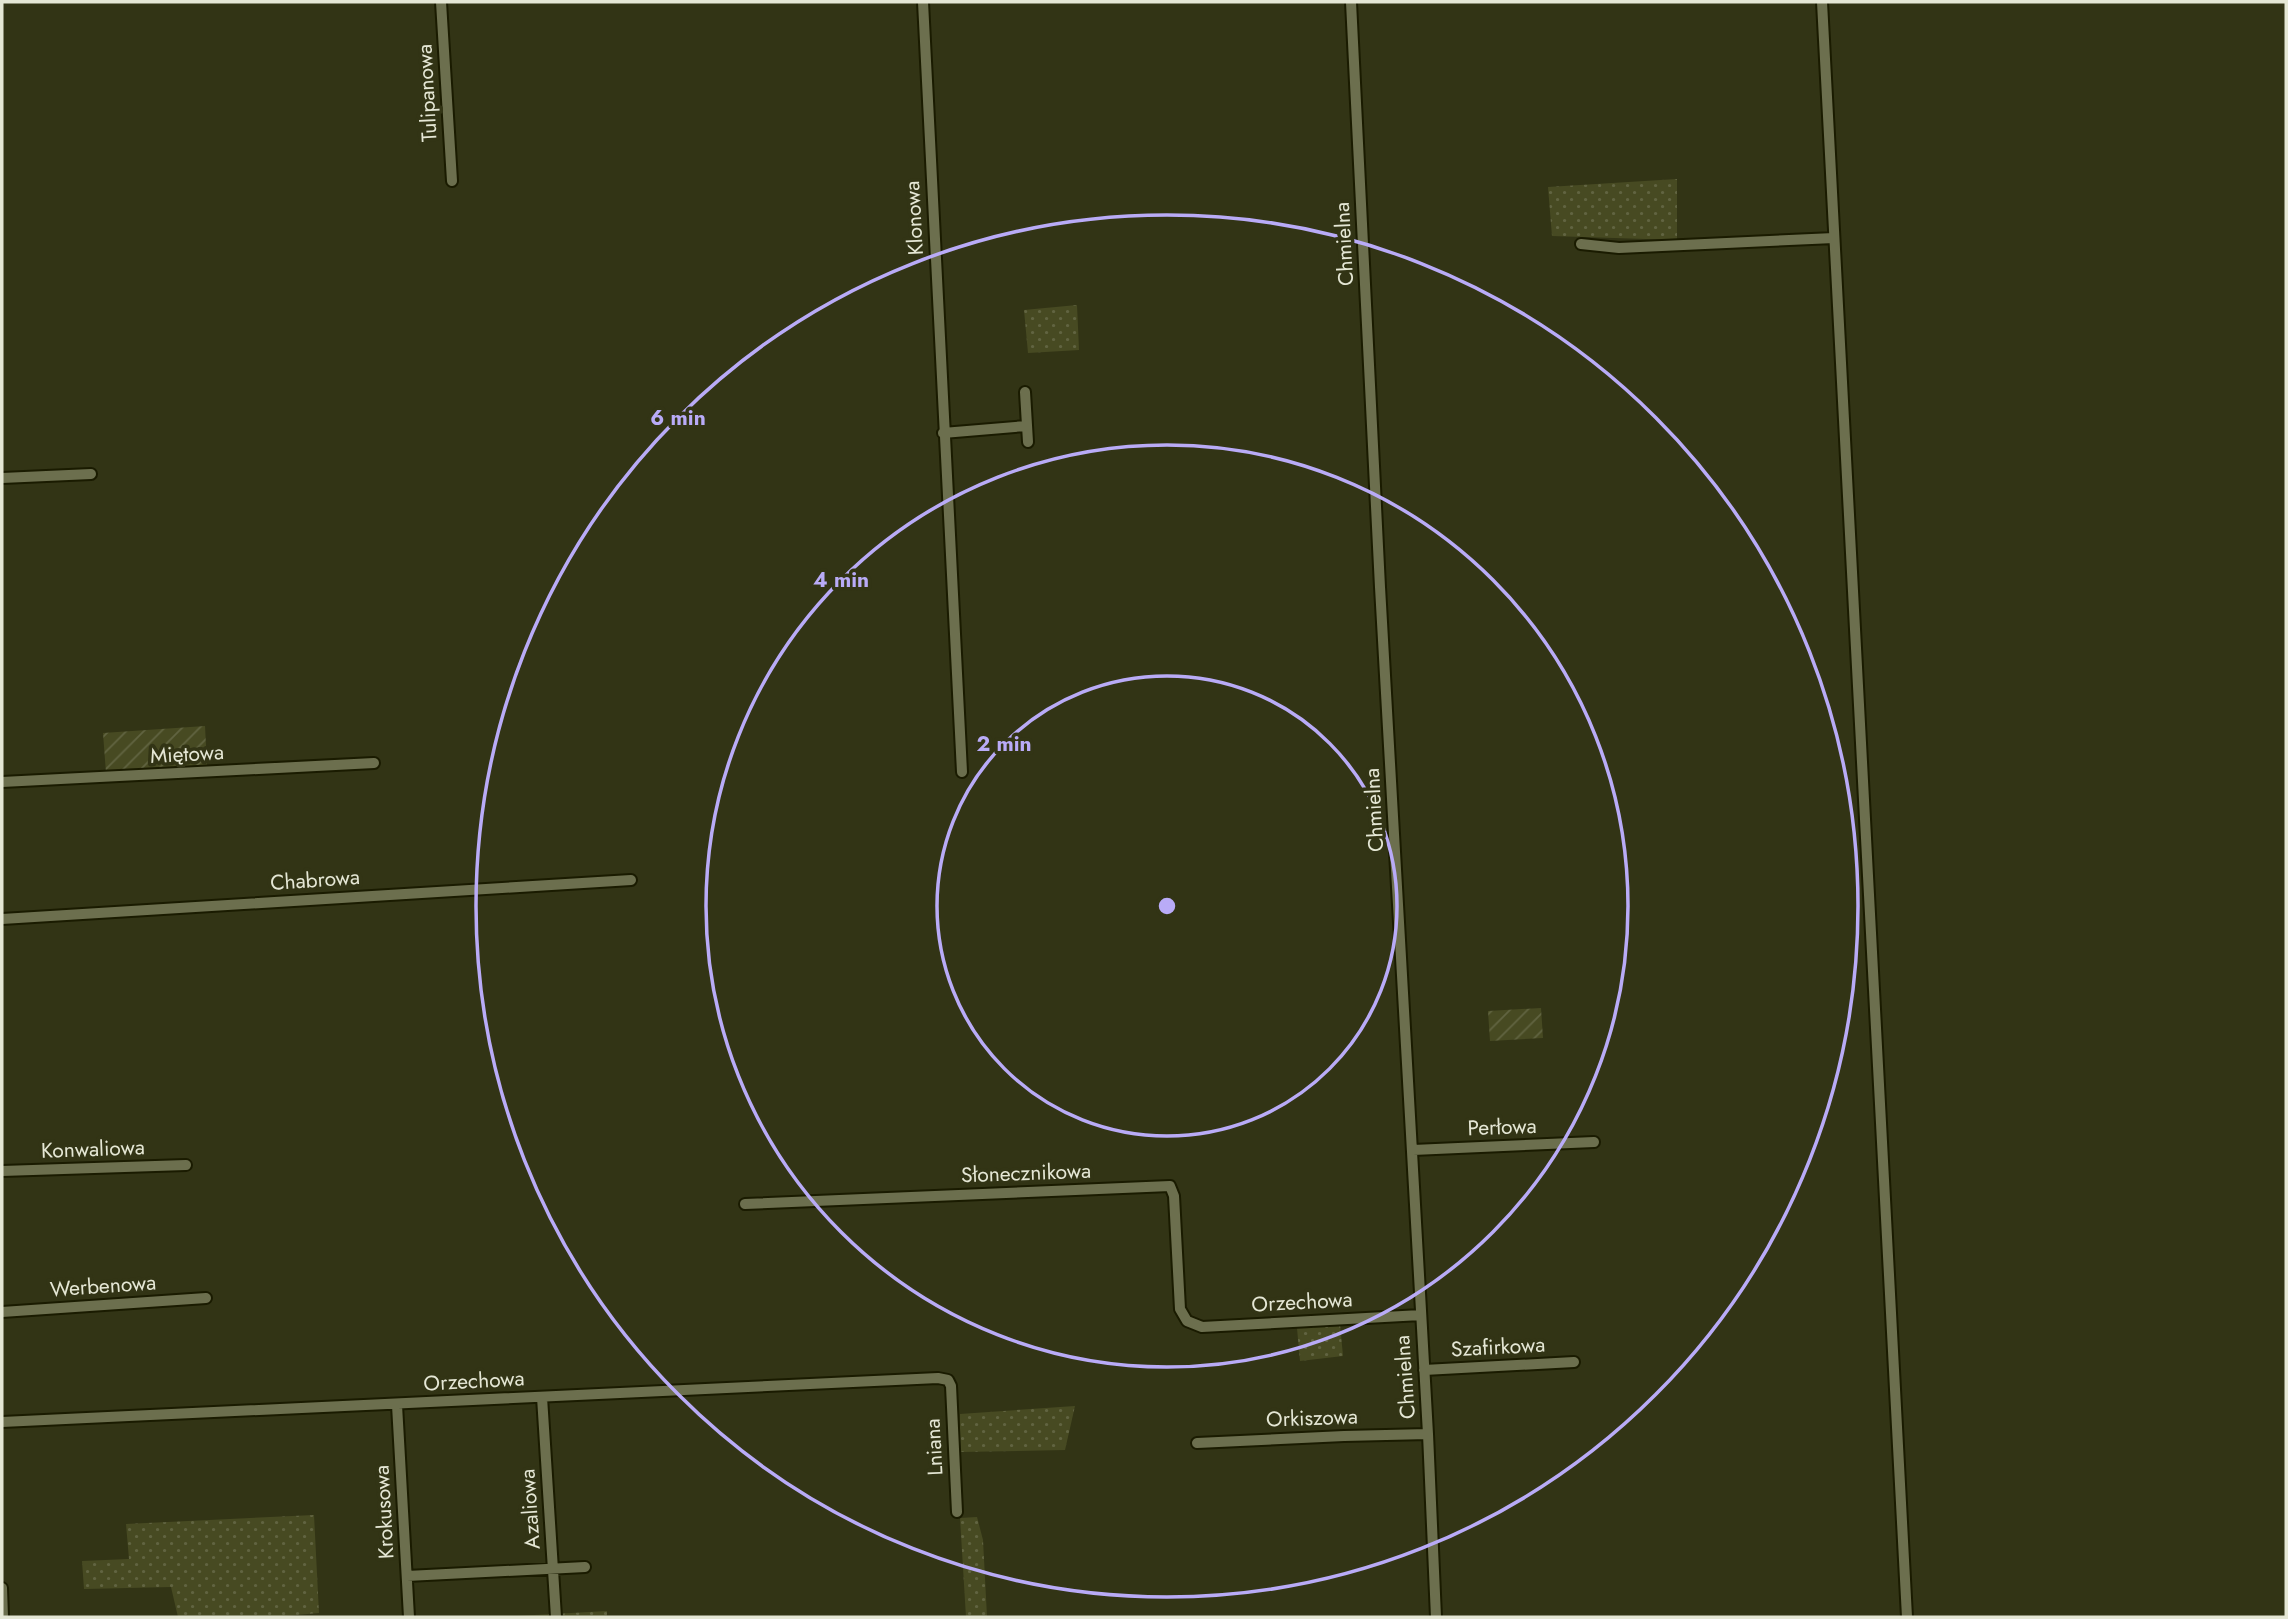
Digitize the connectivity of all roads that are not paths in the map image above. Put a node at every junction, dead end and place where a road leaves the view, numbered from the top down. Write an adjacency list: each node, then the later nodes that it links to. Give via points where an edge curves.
1 (441, 2): 5 (street, Tulipanowa)
2 (923, 2): 10 (street, Klonowa)
3 (1351, 2): 20 (street, Chmielna)
4 (1822, 2): 6 (street)
5 (452, 181)
6 (1834, 238): 7 (street, via 1619,248); 45 (street)
7 (1581, 244)
8 (1024, 392): 9 (street)
9 (1026, 426): 10 (street); 11 (street)
10 (943, 433): 15 (street, Klonowa)
11 (1028, 442)
12 (91, 474): 13 (street)
13 (2, 478)
14 (374, 763): 16 (street, Miętowa)
15 (962, 772)
16 (2, 782)
17 (631, 880): 18 (street, Chabrowa)
18 (2, 919)
19 (1594, 1142): 20 (street, Perłowa)
20 (1412, 1150): 26 (street, Chmielna)
21 (186, 1165): 22 (street, Konwaliowa)
22 (2, 1171)
23 (745, 1204): 27 (street, Słonecznikowa, via 1170,1186 1180,1309)
24 (206, 1298): 25 (street, Werbenowa)
25 (2, 1312)
26 (1420, 1315): 27 (street, Orzechowa, via 1202,1327); 29 (street, Chmielna)
27 (1187, 1321)
28 (1574, 1362): 29 (street, Szafirkowa)
29 (1424, 1370): 34 (street, Chmielna)
30 (948, 1380): 31 (street, Orzechowa); 36 (street, Lniana)
31 (542, 1397): 32 (street, Orzechowa); 37 (street, Azaliowa)
32 (397, 1405): 33 (street, Orzechowa); 39 (street, Krokusowa)
33 (2, 1422)
34 (1428, 1434): 35 (street, Orkiszowa); 44 (street, Chmielna)
35 (1197, 1443)
36 (957, 1512)
37 (553, 1567): 38 (street); 39 (street); 43 (street, Azaliowa)
38 (585, 1567)
39 (407, 1576): 42 (street, Krokusowa)
40 (2, 1588): 41 (street)
41 (4, 1617)
42 (409, 1617)
43 (556, 1617)
44 (1436, 1617)
45 (1907, 1617)

